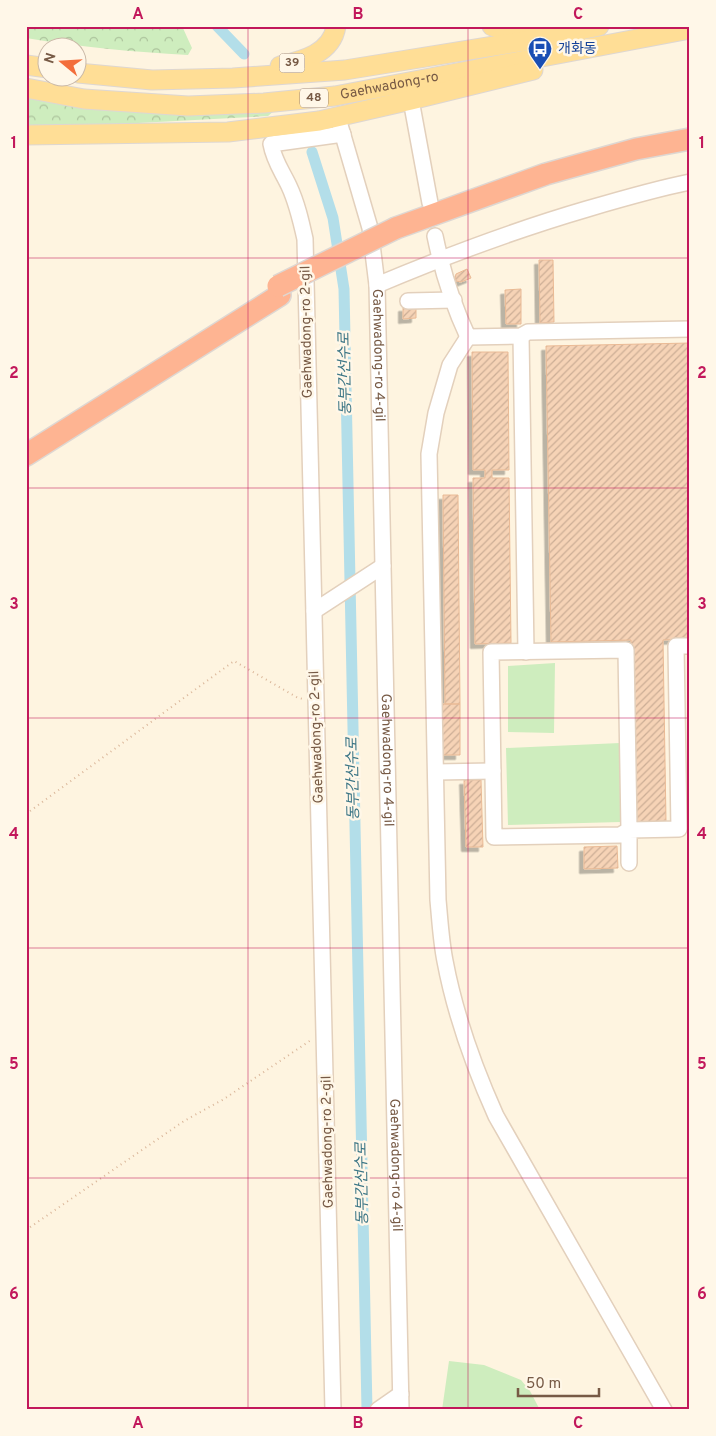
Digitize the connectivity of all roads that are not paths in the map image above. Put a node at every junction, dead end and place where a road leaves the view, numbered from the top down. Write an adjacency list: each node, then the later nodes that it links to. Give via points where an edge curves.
1 (336, 26): 8 (main road, 39, via 318,54)
2 (492, 26): 5 (main road, 48)
3 (599, 26): 5 (main road, Gaehwadong-ro / 48)
4 (690, 29): 6 (main road, Gaehwadong-ro / 48)
5 (537, 38): 6 (main road, 48); 8 (main road, Gaehwadong-ro / 48, via 345,70)
6 (599, 47): 9 (main road, Gaehwadong-ro / 48, via 335,96 264,103 188,106 84,99); 10 (main road, via 521,74)
7 (88, 74): 8 (main road, Gaehwadong-ro / 48, via 152,80)
8 (233, 78)
9 (26, 88)
10 (411, 100): 11 (main road); 16 (street)
11 (340, 125): 12 (main road, via 319,121 228,132); 20 (street, Gaehwadong-ro 4-gil, via 370,228); 30 (street, Gaehwadong-ro 2-gil, via 271,144 274,158 296,203 305,239)
12 (26, 136)
13 (690, 139): 17 (highway, via 636,149 546,174)
14 (690, 150): 17 (highway, via 546,188)
15 (690, 182): 19 (street, via 656,188 529,226)
16 (430, 203)
17 (396, 233): 21 (highway)
18 (435, 236): 19 (street)
19 (440, 258): 20 (street); 22 (street)
20 (377, 285): 29 (street, Gaehwadong-ro 4-gil)
21 (279, 290): 27 (highway); 28 (highway)
22 (454, 300): 23 (street); 26 (street)
23 (408, 301)
24 (690, 329): 25 (street, via 528,332)
25 (521, 336): 26 (street); 32 (street)
26 (468, 337): 34 (street, via 450,365 429,454)
27 (26, 445)
28 (26, 456)
29 (377, 570): 30 (street); 37 (street, Gaehwadong-ro 4-gil)
30 (318, 608): 38 (street, Gaehwadong-ro 2-gil, via 316,700)
31 (690, 646): 35 (street, via 676,646 679,829)
32 (526, 652): 33 (street, via 491,652); 35 (street, via 626,650)
33 (493, 771): 34 (street); 35 (street, via 494,837 620,835)
34 (436, 772): 40 (street, via 438,900 442,940 468,1046 496,1116)
35 (629, 830): 36 (street)
36 (630, 864)
37 (398, 1401): 39 (street)
38 (333, 1410)
39 (378, 1410)
40 (664, 1410)

